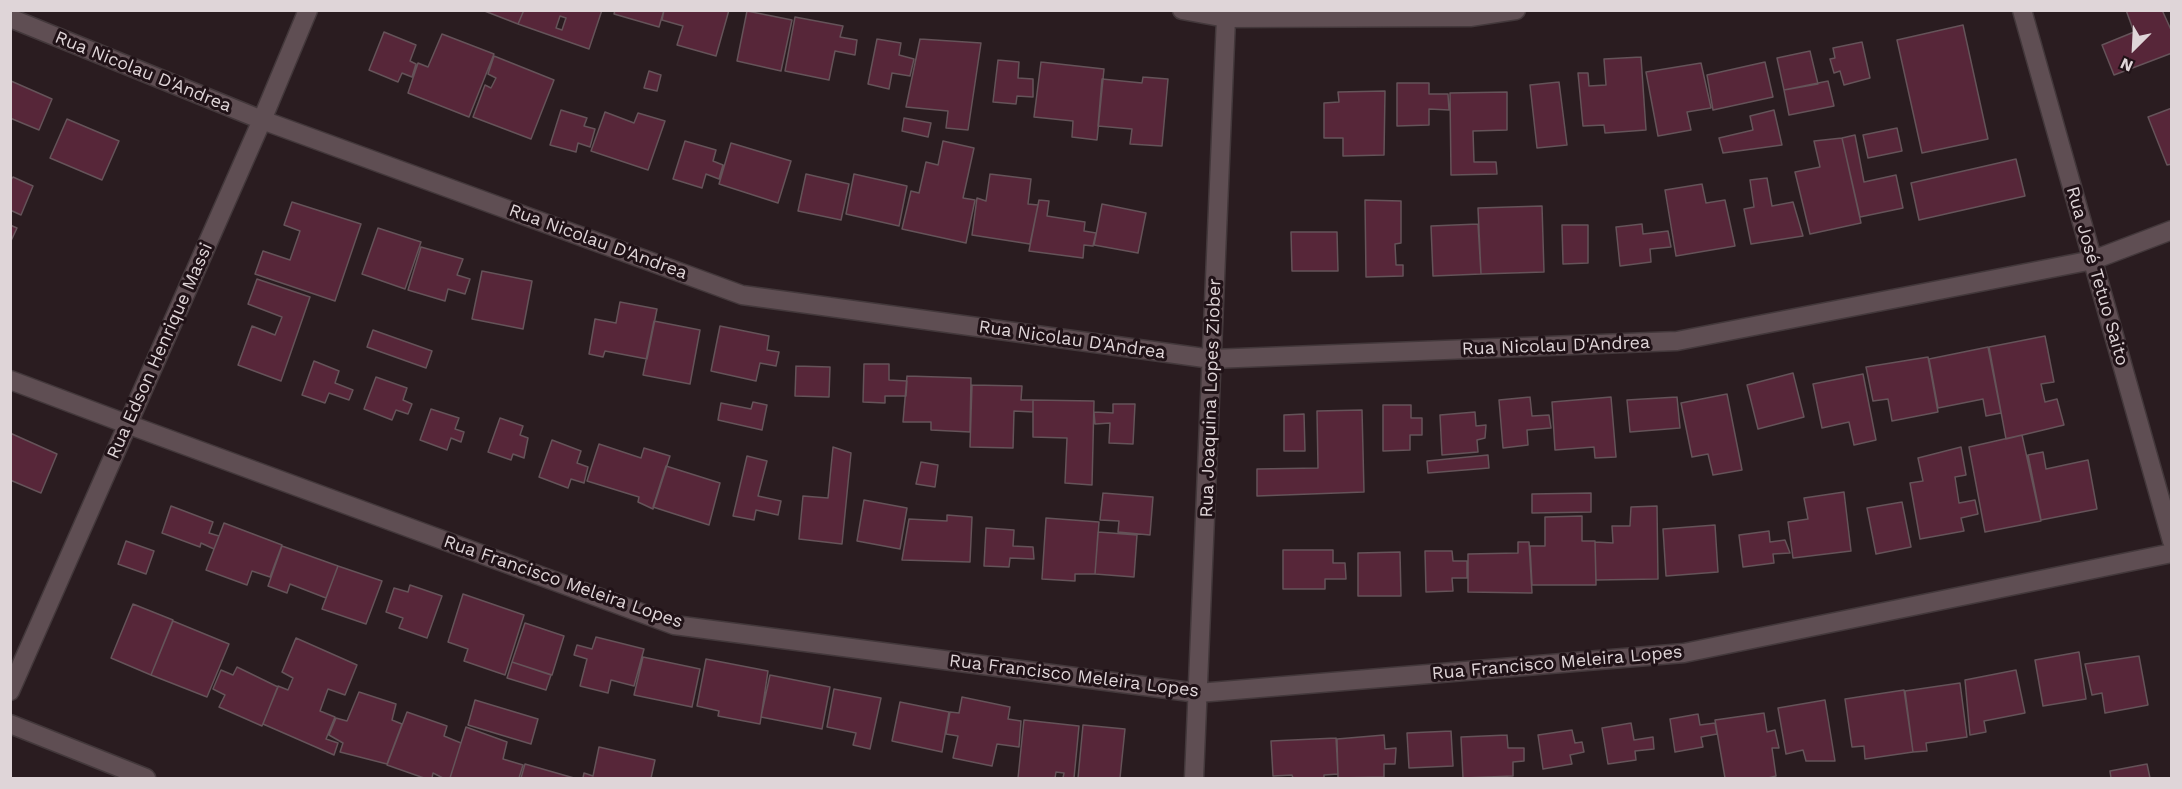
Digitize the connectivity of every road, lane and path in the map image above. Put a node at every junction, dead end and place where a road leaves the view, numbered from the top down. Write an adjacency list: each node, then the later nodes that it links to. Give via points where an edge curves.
1 (308, 10): 7 (street, Rua Edson Henrique Massi)
2 (1182, 10): 6 (street)
3 (1516, 10): 6 (street, via 1470,17)
4 (2022, 10): 9 (street, Rua José Tetuo Saito)
5 (10, 18): 7 (street, Rua Nicolau D'Andrea)
6 (1226, 18): 10 (street, Rua Joaquina Lopes Ziober)
7 (262, 120): 10 (street, Rua Nicolau D'Andrea, via 742,295); 12 (street, Rua Edson Henrique Massi)
8 (2172, 230): 9 (street, Rua Nicolau D'Andrea)
9 (2092, 260): 10 (street, Rua Nicolau D'Andrea, via 1677,341); 13 (street, Rua José Tetuo Saito)
10 (1212, 359): 16 (street, Rua Joaquina Lopes Ziober)
11 (10, 380): 12 (street, Rua Francisco Meleira Lopes)
12 (127, 424): 15 (street, Rua Edson Henrique Massi); 16 (street, Rua Francisco Meleira Lopes, via 674,625)
13 (2172, 541)
14 (2172, 553): 16 (street, Rua Francisco Meleira Lopes, via 1684,653)
15 (10, 691)
16 (1198, 693): 19 (street, Rua Joaquina Lopes Ziober)
17 (10, 724): 18 (street)
18 (146, 778)
19 (1194, 778)

